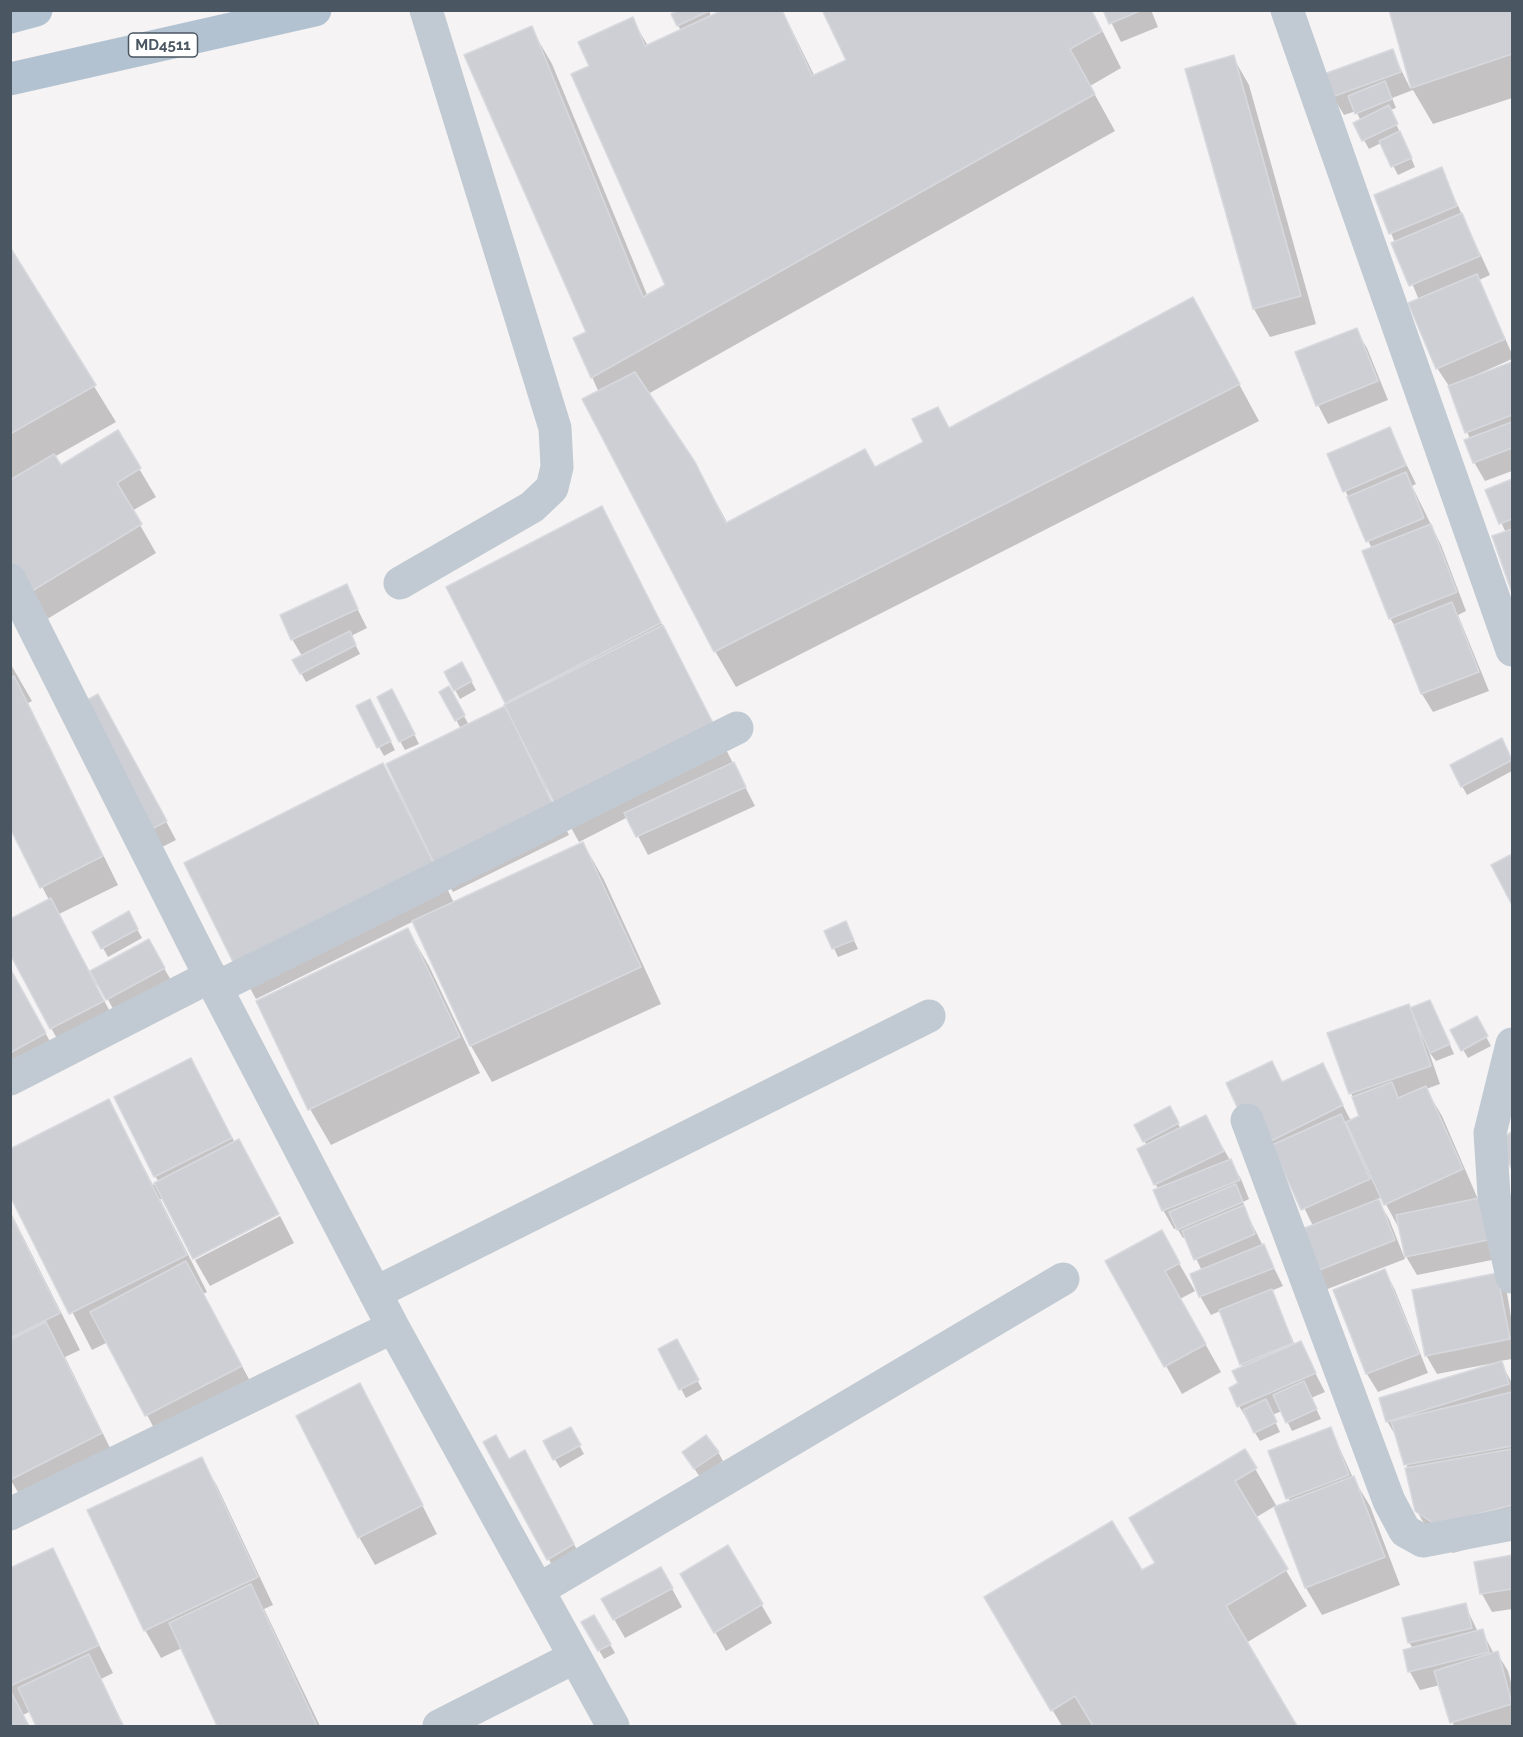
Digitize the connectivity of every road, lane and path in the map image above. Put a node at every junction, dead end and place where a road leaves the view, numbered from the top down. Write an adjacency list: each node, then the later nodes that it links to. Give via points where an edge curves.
1 (36, 10): 5 (main road)
2 (315, 10): 6 (main road, MD4511)
3 (426, 10): 8 (street, via 555,428 557,466 552,488 532,507)
4 (1287, 10): 9 (street)
5 (10, 17)
6 (10, 79)
7 (10, 580): 11 (street)
8 (400, 583)
9 (1512, 650)
10 (737, 728): 11 (street)
11 (213, 982): 14 (street); 18 (street)
12 (929, 1016): 18 (street)
13 (1512, 1044): 16 (street, via 1490,1133 1494,1195)
14 (10, 1079)
15 (1247, 1120): 21 (street, via 1389,1501 1405,1531 1423,1541)
16 (1512, 1277)
17 (1063, 1279): 22 (street)
18 (375, 1293): 19 (street)
19 (393, 1328): 20 (street); 22 (street)
20 (10, 1514)
21 (1512, 1524)
22 (538, 1590): 23 (street)
23 (575, 1658): 24 (street); 25 (street)
24 (439, 1726)
25 (613, 1726)

